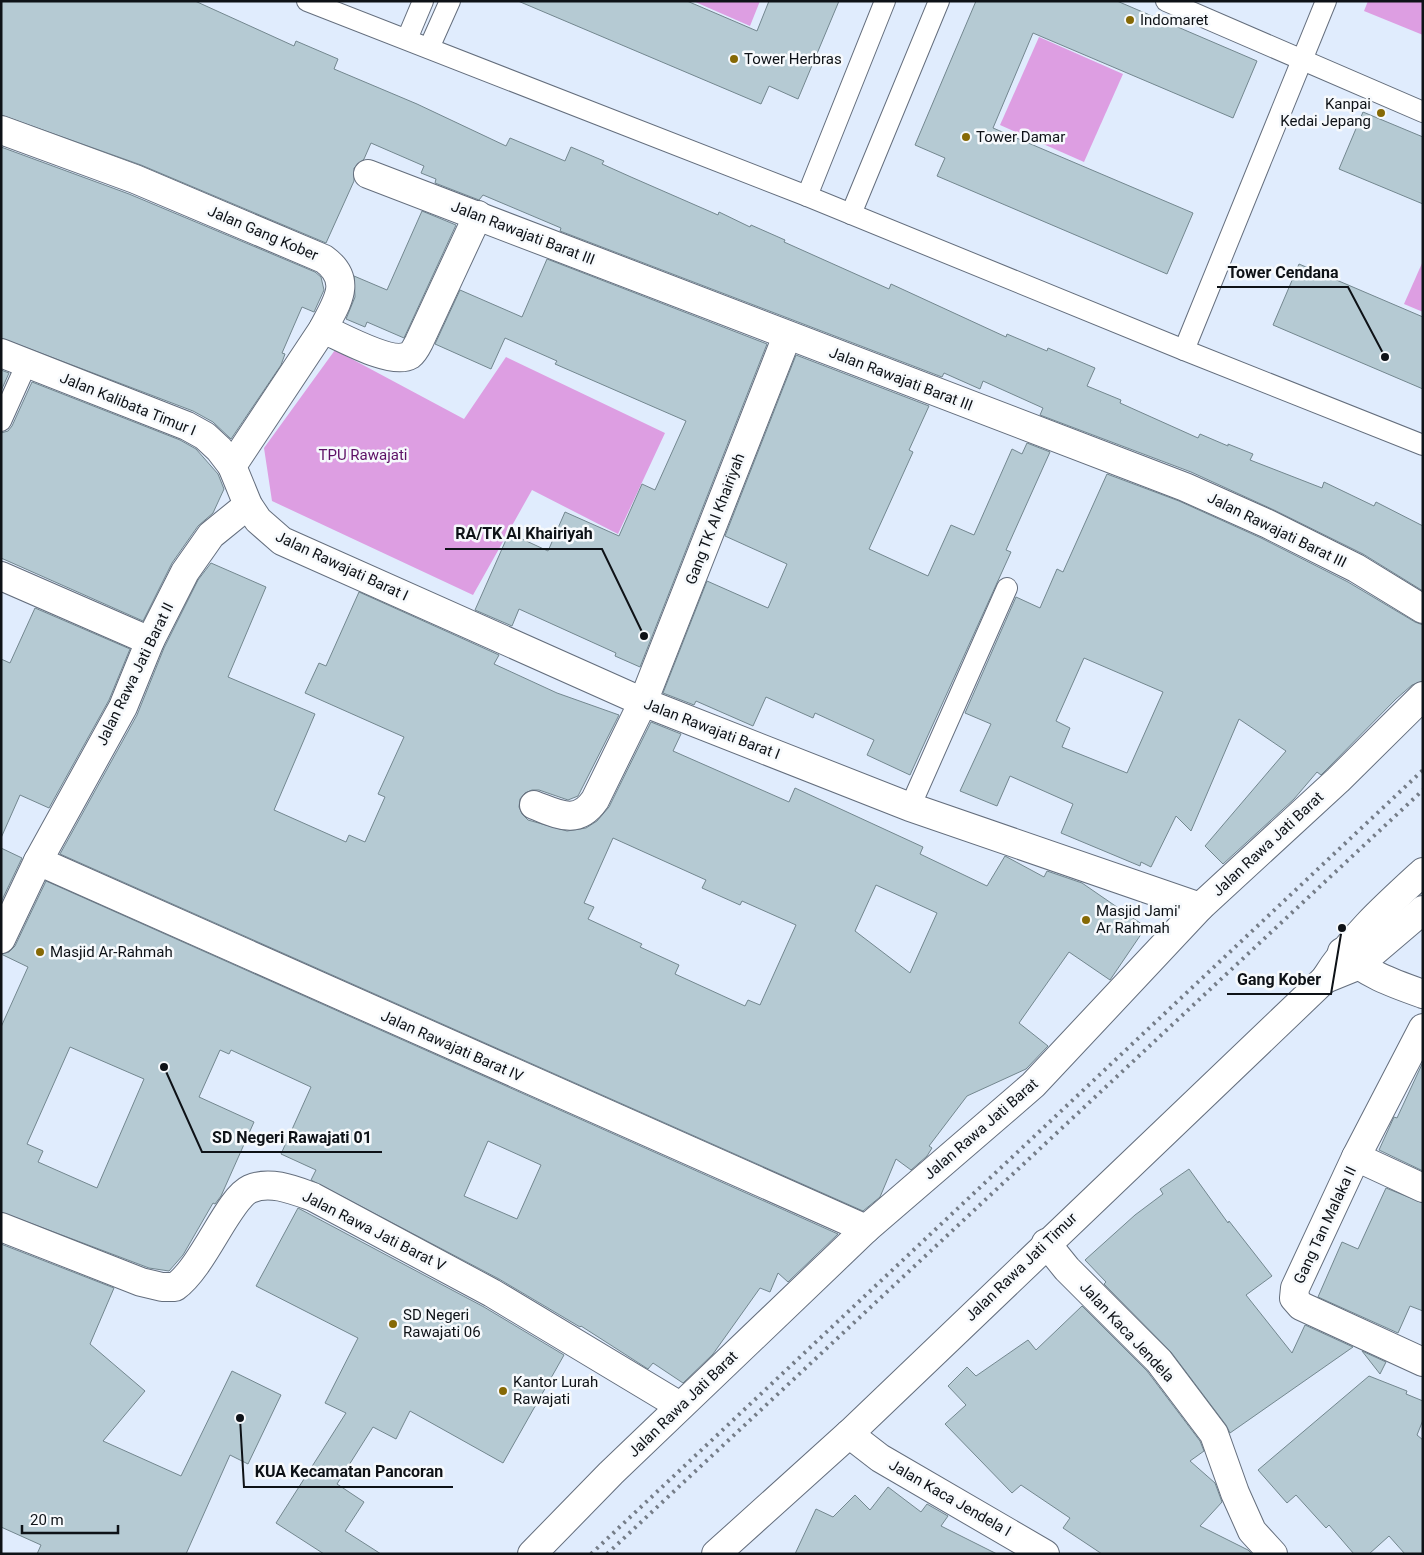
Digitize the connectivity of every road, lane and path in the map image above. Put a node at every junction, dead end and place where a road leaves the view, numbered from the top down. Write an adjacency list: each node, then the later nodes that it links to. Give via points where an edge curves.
1 (307, 1): 8 (lane)
2 (423, 1): 9 (lane)
3 (450, 1): 10 (lane)
4 (885, 1): 15 (lane)
5 (939, 1): 16 (lane)
6 (1166, 1): 11 (lane)
7 (1326, 1): 11 (lane)
8 (331, 6): 9 (lane)
9 (407, 39): 10 (lane)
10 (429, 48): 15 (lane)
11 (1302, 60): 12 (lane); 20 (lane)
12 (1423, 112)
13 (1, 130): 18 (street, Jalan Gang Kober, via 135,179 324,259 334,266 341,285)
14 (368, 174): 17 (street, Jalan Rawajati Barat III)
15 (807, 196): 16 (lane)
16 (851, 214): 20 (lane)
17 (478, 215): 18 (street, via 412,354 401,358 386,356); 19 (street, Jalan Rawajati Barat III)
18 (323, 329): 25 (street, Jalan Gang Kober)
19 (787, 336): 29 (street, Jalan Rawajati Barat III, via 1185,487 1356,568); 32 (street, Gang TK Al Khairiyah)
20 (1184, 350): 24 (lane)
21 (1, 353): 22 (street, Jalan Kalibata Timur I)
22 (26, 363): 23 (lane); 25 (street, Jalan Kalibata Timur I, via 187,426 205,436)
23 (1, 421)
24 (1423, 445)
25 (232, 466): 26 (street, Jalan Kalibata Timur I)
26 (248, 505): 30 (street, Jalan Rawa Jati Barat II, via 211,535 199,550); 32 (street, Jalan Rawajati Barat I, via 267,530 282,541)
27 (1, 576): 30 (street)
28 (1007, 588): 34 (lane)
29 (1423, 609)
30 (150, 642): 35 (street, Jalan Rawa Jati Barat II, via 123,707)
31 (1423, 696): 37 (street, Jalan Rawa Jati Barat, via 1338,780)
32 (643, 702): 33 (street, Gang TK Al Khairiyah, via 588,810 566,816); 34 (street, Jalan Rawajati Barat I)
33 (534, 805)
34 (910, 806): 37 (street, Jalan Rawajati Barat I)
35 (38, 861): 39 (street, Jalan Rawa Jati Barat II); 46 (street, Jalan Rawajati Barat IV)
36 (1423, 872): 40 (street, Jalan Rawa Jati Timur, via 1377,914)
37 (1200, 907): 46 (street, Jalan Rawa Jati Barat, via 1033,1085)
38 (1423, 910): 40 (street, Jalan Rawa Jati Timur)
39 (1, 938)
40 (1350, 959): 41 (street, via 1384,981); 47 (street, Jalan Rawa Jati Timur)
41 (1423, 994)
42 (1423, 1028): 43 (street)
43 (1356, 1157): 44 (street); 48 (street, Gang Tan Malaka II, via 1295,1288 1294,1298 1301,1306)
44 (1423, 1188)
45 (1, 1227): 49 (street, Jalan Rawa Jati Barat V, via 141,1282 162,1287 175,1286 196,1267 236,1204 249,1190 267,1186 288,1188 313,1197 492,1293)
46 (866, 1229): 49 (street, Jalan Rawa Jati Barat)
47 (1046, 1243): 50 (street, Jalan Rawa Jati Timur); 54 (street, Jalan Kaca Jendela, via 1067,1269 1158,1361 1214,1434 1252,1531)
48 (1423, 1362)
49 (680, 1406): 51 (street, Jalan Rawa Jati Barat)
50 (849, 1434): 52 (street, Jalan Rawa Jati Timur); 53 (street, Jalan Kaca Jendela I, via 880,1458)
51 (532, 1554)
52 (716, 1554)
53 (1045, 1554)
54 (1273, 1554)

